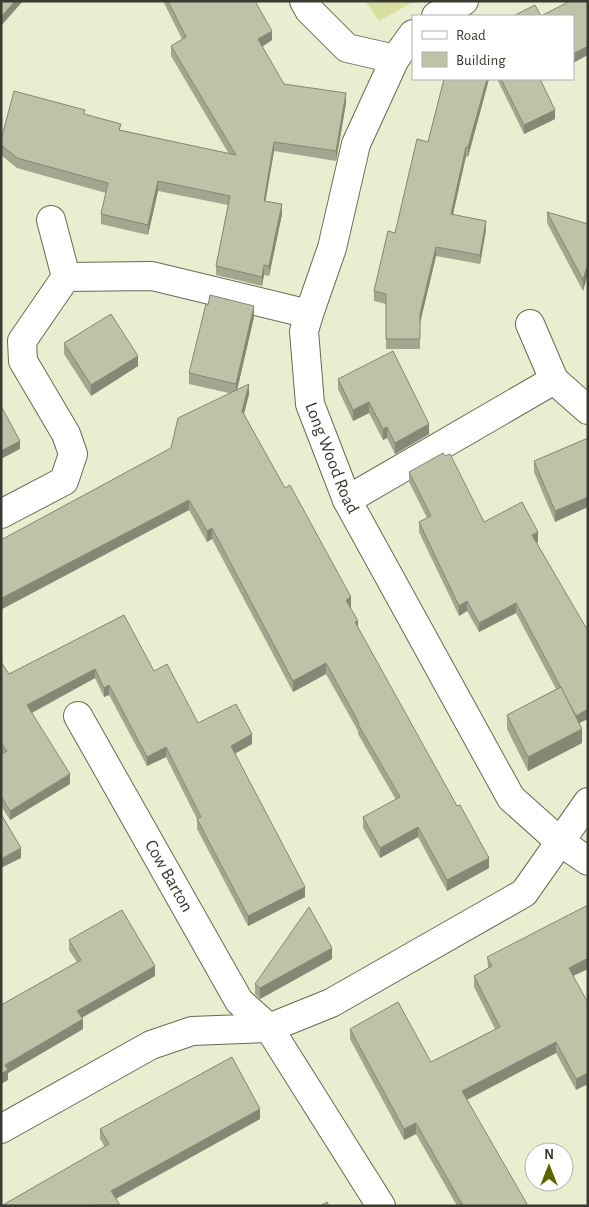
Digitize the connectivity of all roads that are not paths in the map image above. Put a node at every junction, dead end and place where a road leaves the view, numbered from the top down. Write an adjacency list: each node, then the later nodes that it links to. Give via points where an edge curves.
1 (304, 1): 5 (street, via 347,48)
2 (464, 1): 3 (street)
3 (438, 15)
4 (412, 35): 5 (street, Long Wood Road)
5 (395, 59): 8 (street, Long Wood Road, via 356,144 332,248)
6 (51, 220): 7 (street)
7 (66, 277): 8 (street, via 152,276); 13 (street, via 22,341 23,362 66,434 73,454 64,481)
8 (309, 314): 12 (street, Long Wood Road, via 304,331 310,404)
9 (530, 324): 10 (street)
10 (554, 380): 11 (street); 12 (street)
11 (588, 410)
12 (348, 500): 16 (street, Long Wood Road, via 511,798)
13 (1, 514)
14 (78, 716): 18 (street, Cow Barton, via 239,1001)
15 (588, 802): 16 (street)
16 (559, 841): 17 (street, Long Wood Road); 18 (street, via 524,893 331,1003)
17 (588, 862)
18 (269, 1028): 19 (street, via 192,1031 151,1045); 20 (street, Cow Barton)
19 (1, 1129)
20 (381, 1206)

